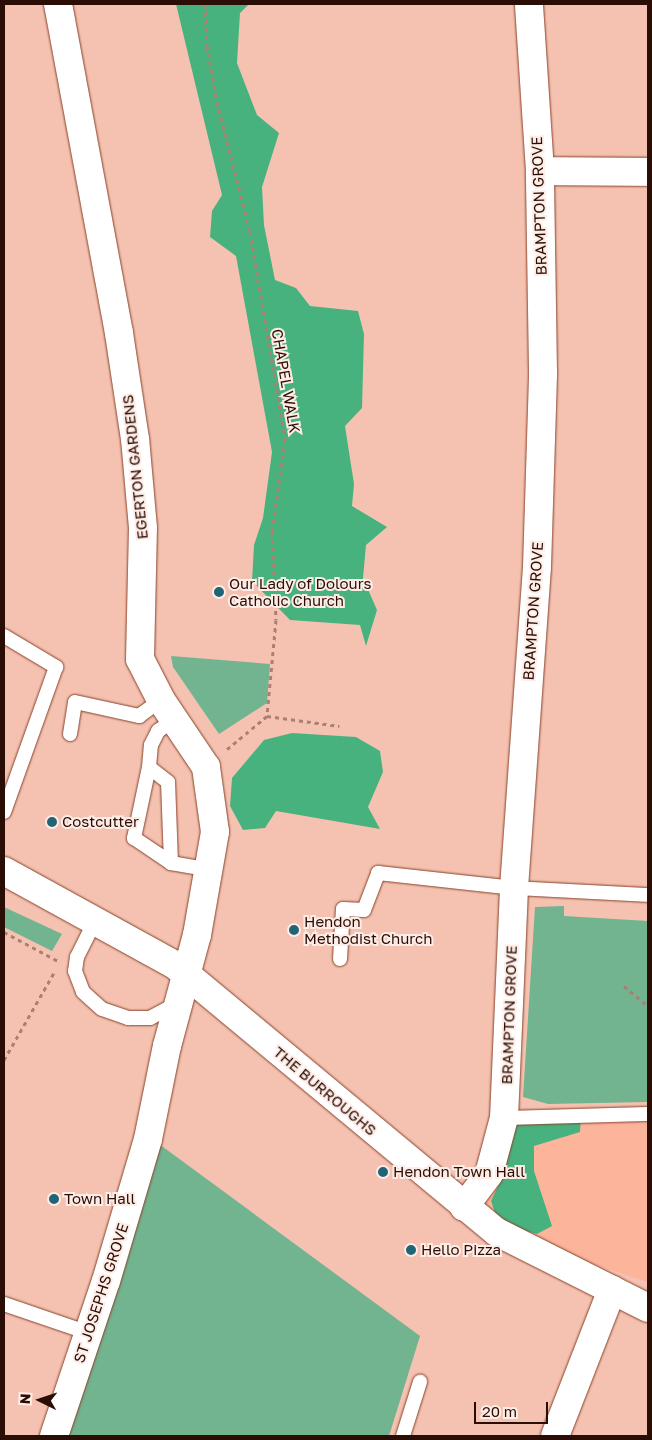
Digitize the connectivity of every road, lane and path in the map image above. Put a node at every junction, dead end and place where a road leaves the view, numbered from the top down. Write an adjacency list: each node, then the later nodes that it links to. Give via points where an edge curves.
1 (58, 4): 7 (street, EGERTON GARDENS, via 114,304 135,439 143,528 140,659)
2 (205, 4): 8 (path, CHAPEL WALK, via 217,102 250,232 284,432 272,531 276,620)
3 (529, 4): 4 (street, BRAMPTON GROVE)
4 (540, 171): 5 (street); 17 (street, BRAMPTON GROVE, via 543,372 537,567)
5 (648, 172)
6 (4, 636): 13 (lane, via 56,667)
7 (168, 710): 10 (lane, via 139,716 75,702); 11 (lane, via 151,745); 12 (street, EGERTON GARDENS)
8 (267, 716): 9 (path); 12 (path)
9 (339, 726)
10 (70, 734)
11 (149, 767): 14 (lane, via 168,782); 14 (lane, via 134,838)
12 (206, 767): 15 (street, EGERTON GARDENS, via 215,832)
13 (4, 812)
14 (170, 863): 15 (lane)
15 (210, 870): 24 (street, EGERTON GARDENS)
16 (4, 871): 19 (street, THE BURROUGHS)
17 (514, 888): 18 (lane); 22 (lane, via 378,873 364,910 343,909); 30 (street, BRAMPTON GROVE)
18 (648, 895)
19 (95, 921): 24 (street, THE BURROUGHS); 26 (lane, via 77,957 75,971 83,992 102,1009 128,1018 150,1018)
20 (4, 932): 23 (path)
21 (61, 953): 23 (path)
22 (340, 959)
23 (58, 961): 28 (path, via 54,974)
24 (186, 974): 26 (street, ST JOSEPHS GROVE); 31 (street, THE BURROUGHS)
25 (624, 986): 27 (path)
26 (178, 1002): 35 (street, ST JOSEPHS GROVE, via 148,1138)
27 (648, 1006)
28 (4, 1060)
29 (648, 1114): 30 (lane)
30 (504, 1118): 31 (street, BRAMPTON GROVE, via 490,1174)
31 (464, 1208): 32 (street, THE BURROUGHS, via 497,1232)
32 (612, 1290): 34 (street, THE BURROUGHS); 39 (street)
33 (4, 1304): 35 (lane)
34 (648, 1308)
35 (89, 1332): 37 (street, ST JOSEPHS GROVE)
36 (420, 1382): 38 (lane)
37 (54, 1436)
38 (403, 1436)
39 (555, 1436)

